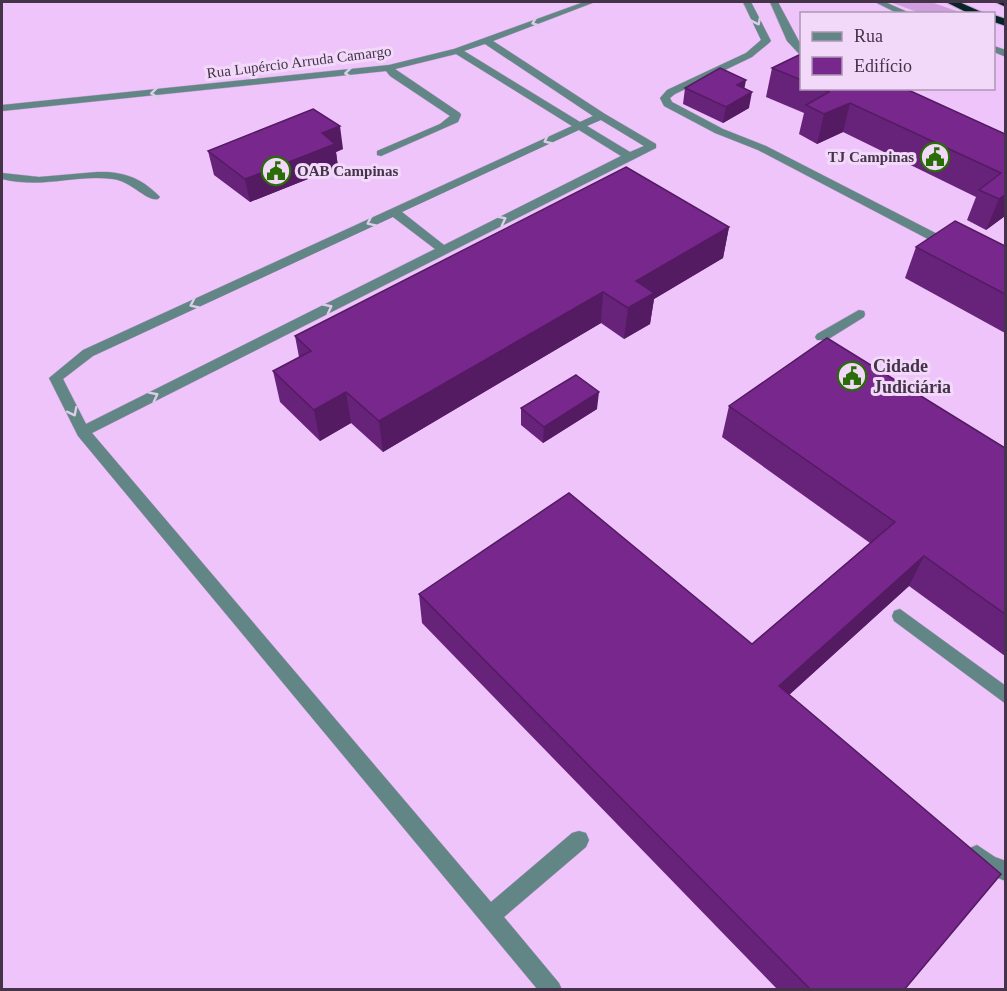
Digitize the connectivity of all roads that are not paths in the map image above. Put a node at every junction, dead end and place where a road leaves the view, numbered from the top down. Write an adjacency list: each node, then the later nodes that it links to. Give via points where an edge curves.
1 (591, 2): 10 (street, Rua Lupércio Arruda Camargo, one-way to 10)
2 (747, 2): 11 (street, one-way to 11)
3 (774, 2): 11 (street)
4 (879, 2): 8 (street)
5 (951, 2): 9 (highway)
6 (1000, 2): 7 (highway)
7 (1005, 4)
8 (903, 12)
9 (976, 12)
10 (487, 41): 12 (street, Rua Lupércio Arruda Camargo); 15 (street)
11 (779, 41): 13 (street); 26 (street, via 671,92 665,98 668,104 762,148)
12 (457, 51): 14 (street, Rua Lupércio Arruda Camargo); 16 (street)
13 (800, 53)
14 (389, 68): 17 (street, Rua Lupércio Arruda Camargo, one-way to 17); 20 (street, via 393,75 456,114 444,126)
15 (541, 77): 16 (street); 18 (street)
16 (516, 85): 19 (street)
17 (2, 108)
18 (601, 116): 19 (street); 21 (street, via 652,146)
19 (579, 125): 21 (street); 24 (street, one-way to 24)
20 (381, 153)
21 (629, 156): 25 (street, one-way to 21)
22 (2, 176): 23 (street, via 23,180 119,176 134,181)
23 (154, 197)
24 (393, 212): 25 (street); 29 (street, one-way to 29, via 88,353 56,378)
25 (443, 250): 29 (street, one-way to 25)
26 (957, 250)
27 (859, 314): 28 (street)
28 (822, 337)
29 (83, 432): 35 (street)
30 (900, 616): 31 (street)
31 (1005, 696)
32 (579, 840): 35 (street)
33 (962, 841): 34 (street, via 989,865)
34 (1005, 871)
35 (490, 916): 36 (street)
36 (552, 990)

